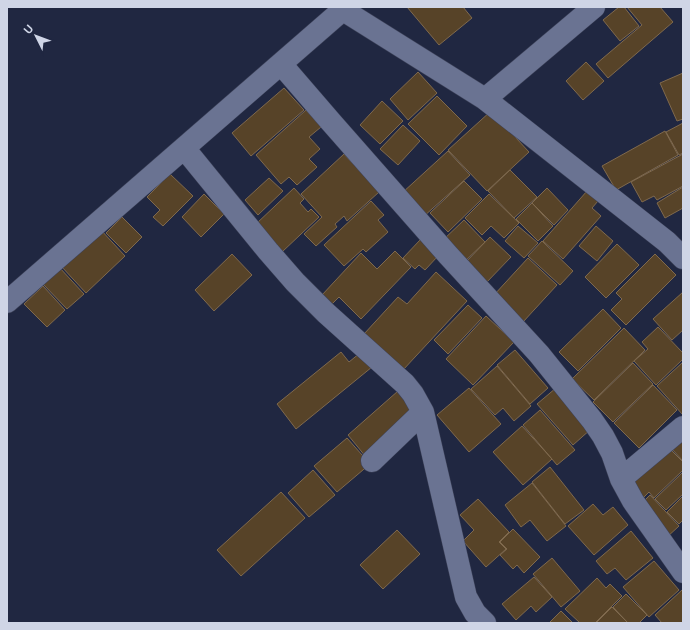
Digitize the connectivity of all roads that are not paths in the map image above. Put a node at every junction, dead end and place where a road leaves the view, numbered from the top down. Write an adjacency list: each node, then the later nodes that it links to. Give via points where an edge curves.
1 (594, 7): 4 (street)
2 (345, 8): 3 (street); 4 (street)
3 (281, 64): 5 (street); 11 (street, via 448,255 539,354 603,436)
4 (485, 99): 6 (street, via 667,242)
5 (184, 148): 7 (street); 8 (street, via 294,282 400,379 413,394)
6 (683, 258)
7 (7, 302)
8 (423, 412): 10 (street); 13 (street, via 464,592 469,605)
9 (683, 427): 11 (street)
10 (372, 460)
11 (622, 479): 12 (street, via 633,501)
12 (683, 572)
13 (485, 623)

